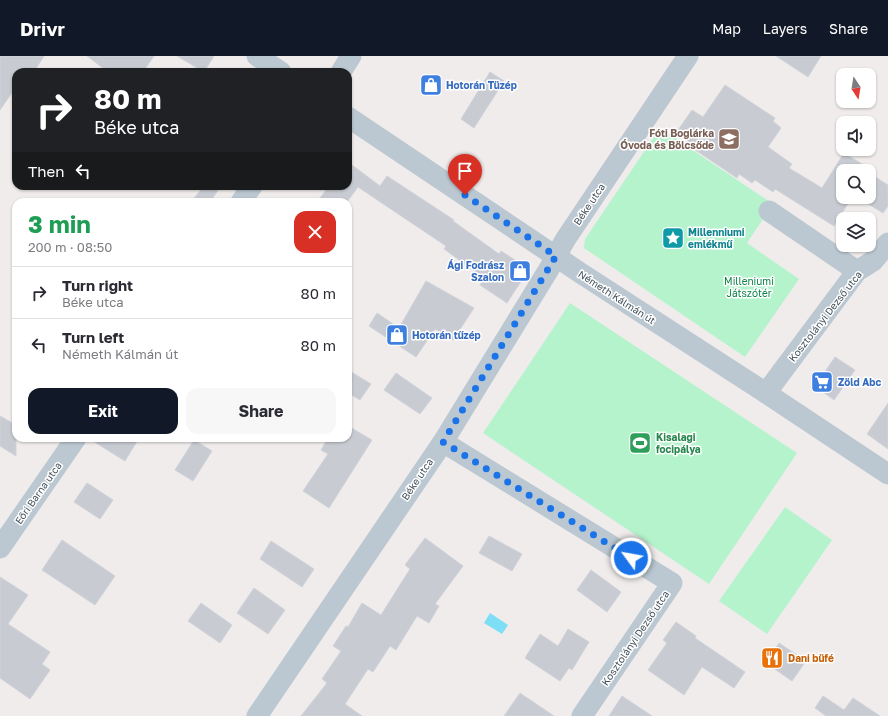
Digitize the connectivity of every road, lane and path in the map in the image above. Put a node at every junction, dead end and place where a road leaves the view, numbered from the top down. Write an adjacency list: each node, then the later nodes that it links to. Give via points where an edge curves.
1 (257, 56): 4 (street)
2 (351, 56): 5 (street)
3 (688, 56): 9 (street, Béke utca)
4 (275, 68)
5 (344, 68)
6 (352, 120): 9 (street, Németh Kálmán út)
7 (769, 211): 10 (street)
8 (888, 243): 10 (street, Kosztolányi Dezső utca, via 873,261)
9 (556, 256): 11 (street, Németh Kálmán út); 13 (street, Béke utca)
10 (857, 271): 11 (street, Kosztolányi Dezső utca)
11 (766, 392): 14 (street, Németh Kálmán út)
12 (73, 442): 15 (street, Eőri Barna utca)
13 (443, 442): 16 (street, Béke utca); 17 (street, Kosztolányi Dezső utca, via 672,583)
14 (888, 474)
15 (0, 548)
16 (257, 716)
17 (582, 716)

